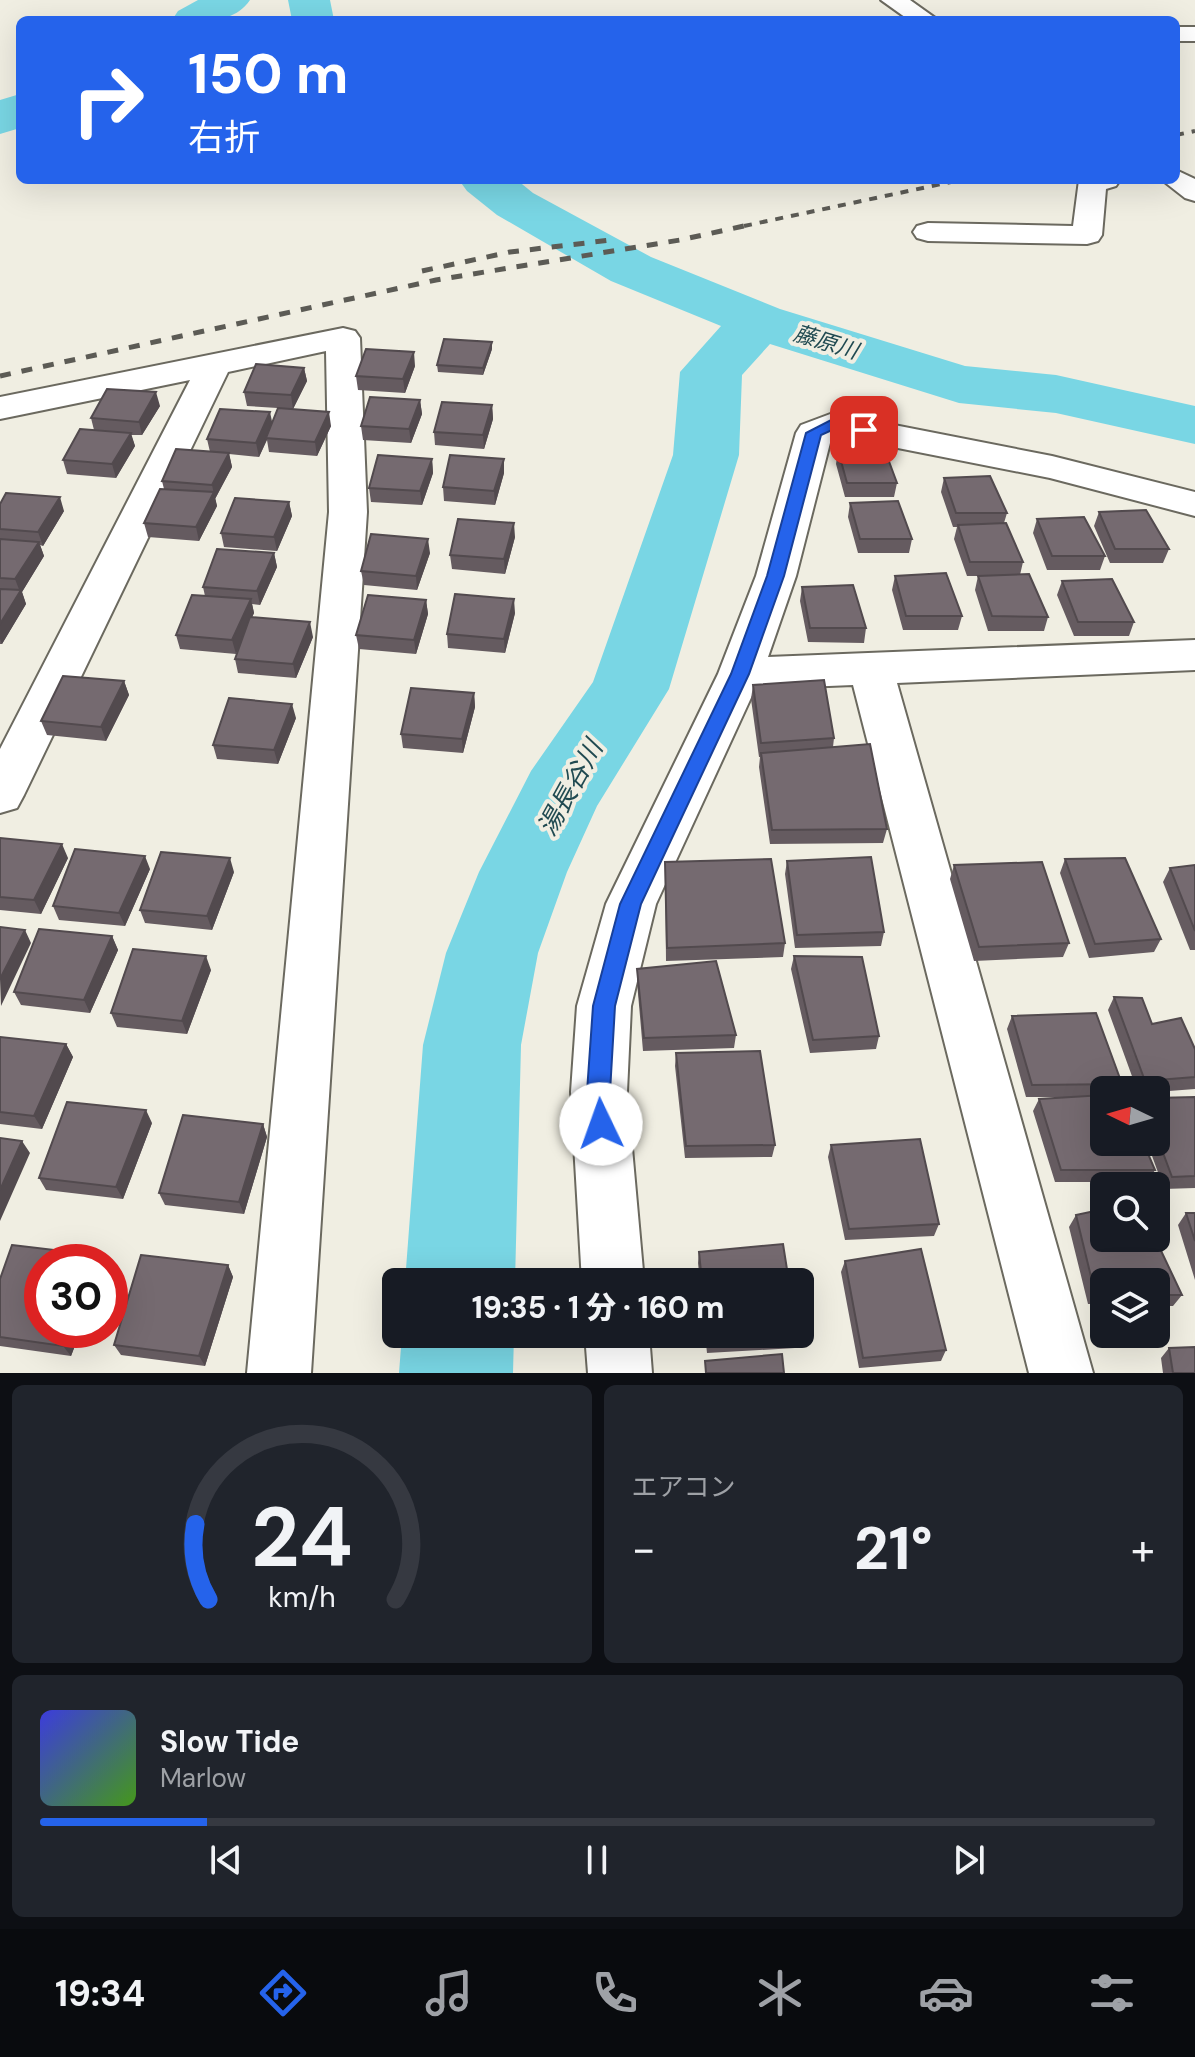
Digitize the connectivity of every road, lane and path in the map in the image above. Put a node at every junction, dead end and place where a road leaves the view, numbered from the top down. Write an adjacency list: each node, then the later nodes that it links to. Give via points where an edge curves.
1 (893, 0): 2 (street)
2 (919, 16)
3 (1092, 184): 4 (street, via 1087,235)
4 (928, 232)
5 (215, 364): 6 (street); 11 (street); 14 (street, via 343,338 348,512)
6 (0, 408)
7 (1195, 504): 10 (street, via 1052,467 833,424 814,433 776,576)
8 (1195, 655): 9 (street)
9 (871, 669): 10 (street); 16 (street)
10 (740, 674): 12 (street, via 631,904 604,1006 599,1092)
11 (0, 795)
12 (612, 1268)
13 (618, 1348): 15 (street)
14 (279, 1373)
15 (620, 1373)
16 (1061, 1373)

